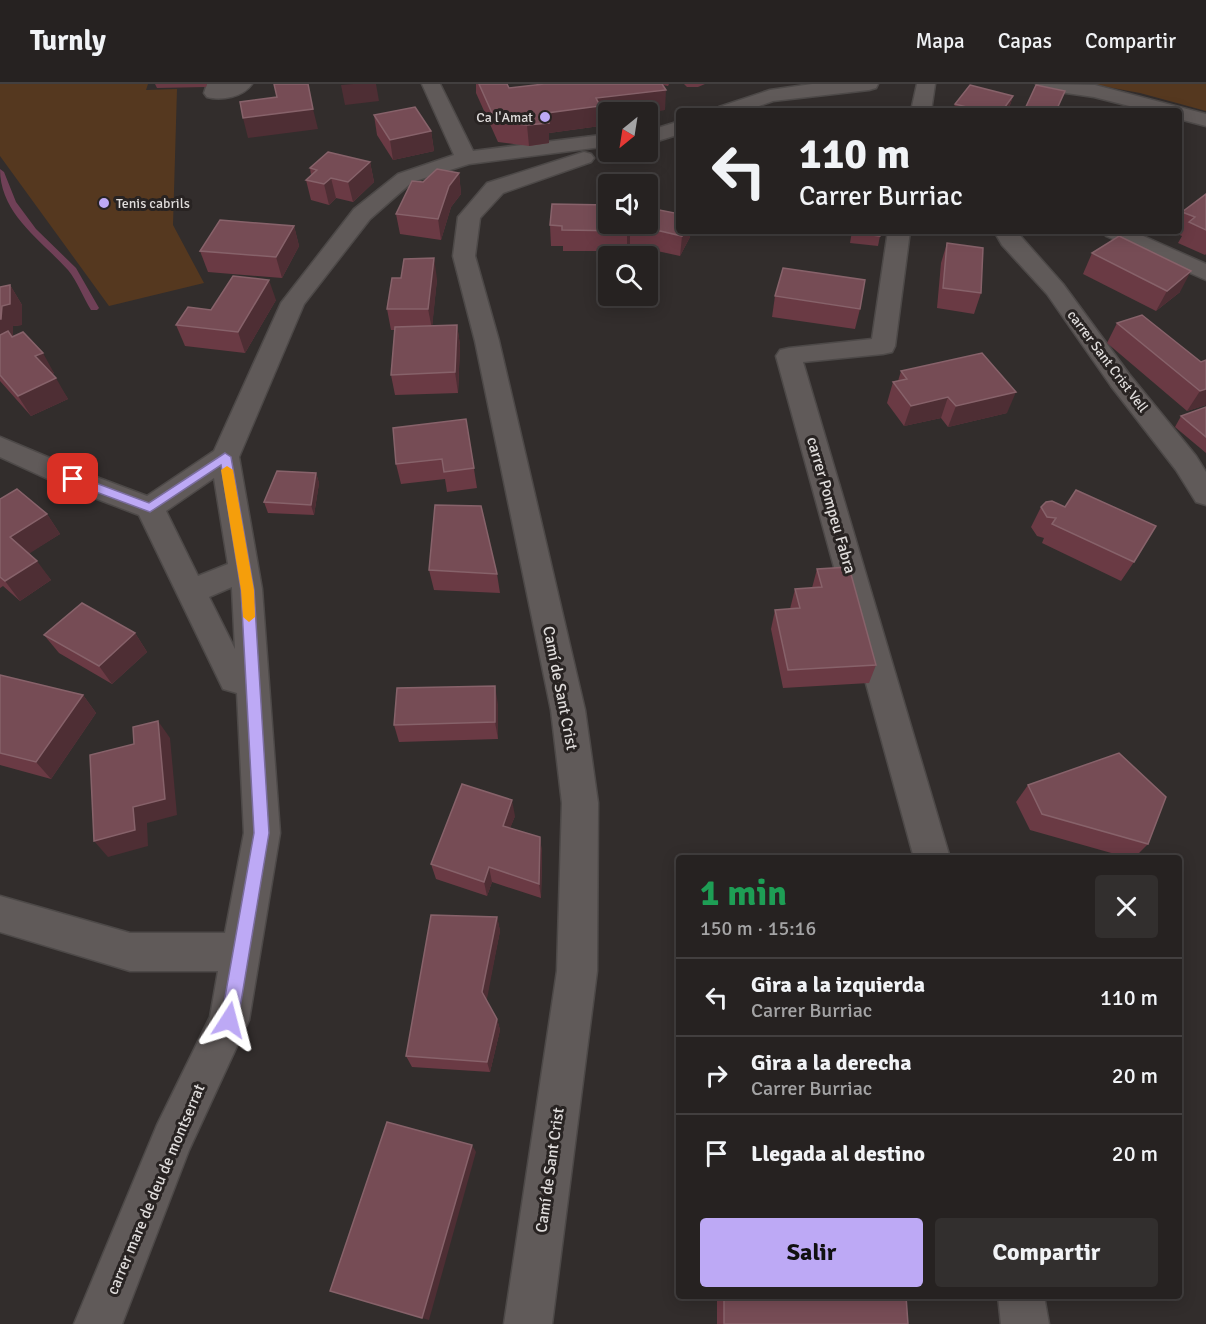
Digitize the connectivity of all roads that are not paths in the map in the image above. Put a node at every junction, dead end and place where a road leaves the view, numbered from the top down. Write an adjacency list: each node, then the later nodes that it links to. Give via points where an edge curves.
1 (216, 84): 2 (street, via 214,93 225,93)
2 (243, 84)
3 (431, 84): 14 (street)
4 (869, 84): 7 (street, via 770,96)
5 (926, 84): 8 (street)
6 (1045, 84): 9 (street, via 1095,91)
7 (735, 108)
8 (922, 108)
9 (1160, 108)
10 (1182, 114): 11 (street)
11 (1206, 120)
12 (598, 141): 14 (street)
13 (598, 154): 31 (street, Camí de Sant Crist, via 495,188 469,217 464,256 487,341 568,710 580,803 577,971)
14 (466, 158): 20 (street, via 405,178 362,214 293,303)
15 (899, 234): 26 (street, carrer Pompeu Fabra, via 883,346 789,356)
16 (1007, 234): 21 (street, carrer Sant Crist Vell, via 1055,289)
17 (1121, 234): 18 (street)
18 (1206, 273)
19 (0, 446): 22 (street)
20 (225, 457): 22 (street); 23 (street, carrer mare de deu de montserrat)
21 (1206, 495)
22 (150, 508): 24 (street)
23 (244, 570): 24 (street); 25 (street, carrer mare de deu de montserrat)
24 (191, 591): 25 (street, via 234,680)
25 (253, 681): 28 (street, carrer mare de deu de montserrat, via 262,833)
26 (931, 855)
27 (0, 914): 28 (street, via 130,952)
28 (240, 952): 30 (street, carrer mare de deu de montserrat, via 229,1020 172,1140)
29 (1021, 1299): 32 (street)
30 (98, 1324)
31 (528, 1324)
32 (1025, 1324)

